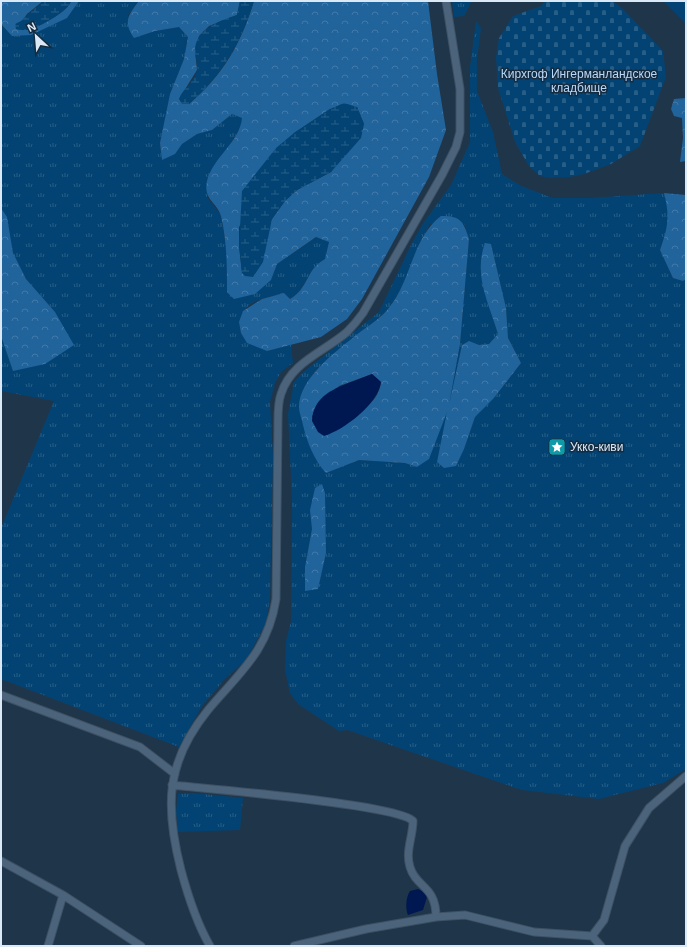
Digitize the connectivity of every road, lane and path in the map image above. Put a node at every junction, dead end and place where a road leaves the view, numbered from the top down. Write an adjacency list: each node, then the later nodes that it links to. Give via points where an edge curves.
1 (446, 1): 3 (street, via 460,89 460,132 456,147 363,313 346,332 303,362 284,385 280,395 278,421 274,611 257,654 196,727 184,745)
2 (1, 695): 3 (street, via 140,747)
3 (175, 774): 5 (street)
4 (686, 776): 9 (street, via 649,808 625,846 604,920)
5 (172, 786): 8 (street, via 353,805 409,817 413,821 408,857 410,868 432,895 436,905); 12 (street, via 170,809 173,836 195,917)
6 (1, 861): 7 (street)
7 (63, 895): 10 (street); 11 (street)
8 (436, 917): 9 (street, via 465,915 534,932); 13 (street, via 366,929)
9 (592, 936): 14 (street)
10 (48, 946)
11 (141, 946)
12 (210, 946)
13 (294, 946)
14 (601, 946)

